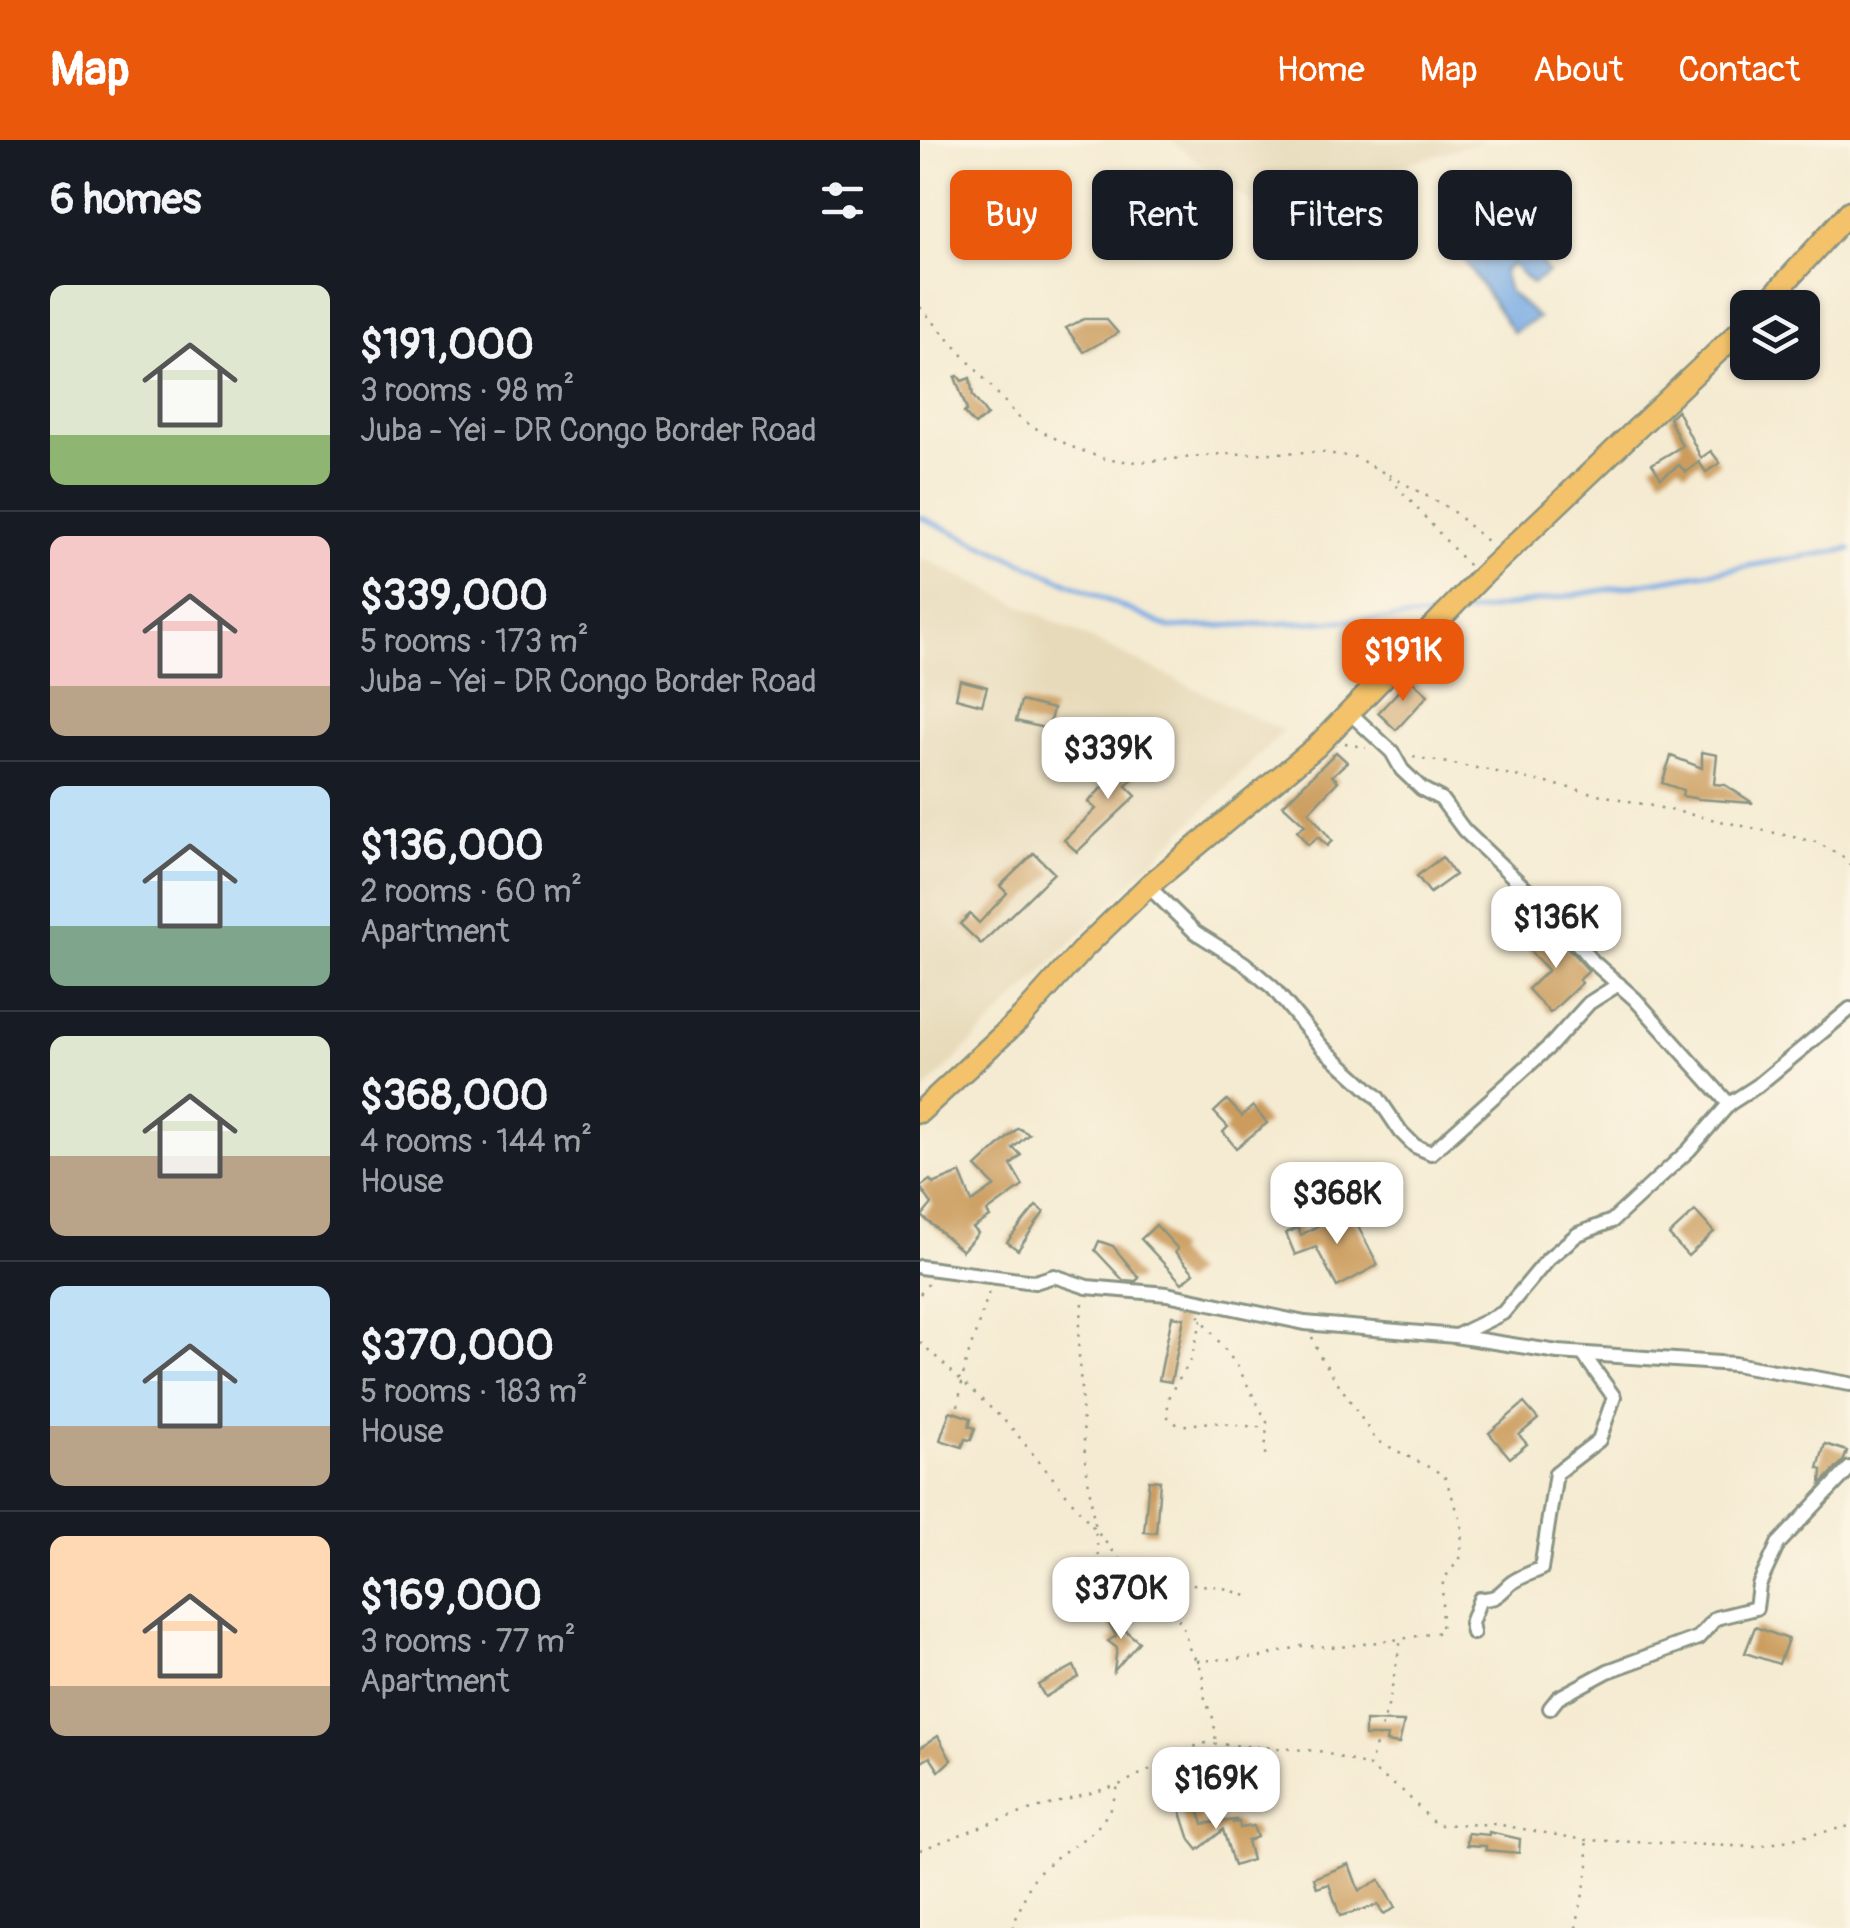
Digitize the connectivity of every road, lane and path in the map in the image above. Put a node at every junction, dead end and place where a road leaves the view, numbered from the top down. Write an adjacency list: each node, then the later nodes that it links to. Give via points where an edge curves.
1 (1850, 211): 2 (main road)
2 (1778, 290)
3 (920, 307): 5 (path, via 1022,421 1107,460 1318,452 1355,457)
4 (1730, 340): 6 (main road)
5 (1386, 474): 6 (path); 6 (path, via 1476,530 1490,544)
6 (1487, 571): 7 (main road)
7 (1350, 713): 8 (main road); 9 (street)
8 (1316, 746): 9 (path, via 1349,742); 11 (main road)
9 (1392, 752): 10 (path, via 1816,842); 12 (street, via 1402,770 1440,799)
10 (1850, 865)
11 (1148, 886): 12 (street, via 1195,932 1273,988 1323,1048 1378,1098 1401,1132 1431,1153 1589,1003); 15 (main road)
12 (1620, 984): 14 (street)
13 (1850, 1009): 14 (street)
14 (1729, 1104): 22 (street, via 1612,1221 1578,1234 1548,1259 1503,1313)
15 (920, 1112)
16 (920, 1267): 17 (street)
17 (996, 1276): 18 (street, via 1035,1282 1054,1276); 25 (path)
18 (1087, 1287): 19 (street); 31 (path, via 1078,1338)
19 (1186, 1298): 20 (path); 21 (street)
20 (1202, 1319): 28 (path, via 1238,1367); 28 (path, via 1190,1362 1169,1395 1168,1416 1180,1426)
21 (1305, 1323): 22 (street); 36 (path, via 1376,1440 1444,1475 1462,1523 1461,1558 1443,1580 1440,1632)
22 (1455, 1336): 24 (street)
23 (920, 1342): 25 (path)
24 (1583, 1354): 26 (street, via 1734,1364); 35 (street, via 1614,1397 1598,1440 1556,1473 1540,1569 1503,1594 1480,1599 1470,1623)
25 (964, 1383): 27 (path); 31 (path, via 1010,1426)
26 (1850, 1384)
27 (958, 1406)
28 (1266, 1428): 29 (path)
29 (1265, 1456)
30 (1850, 1468): 38 (street, via 1778,1544 1756,1608 1716,1618 1698,1638 1608,1672)
31 (1094, 1526): 32 (path); 33 (path)
32 (1134, 1578): 34 (path); 37 (path, via 1140,1600 1181,1621)
33 (1102, 1579)
34 (1247, 1596)
35 (1473, 1634)
36 (1401, 1639): 37 (path); 40 (path, via 1390,1704)
37 (1197, 1661): 39 (path)
38 (1550, 1708)
39 (1216, 1744): 40 (path, via 1320,1751); 41 (path, via 1202,1743)
40 (1369, 1766): 43 (path, via 1436,1824 1495,1824)
41 (1119, 1785): 44 (path); 45 (path, via 1101,1827 1037,1874)
42 (1850, 1826): 43 (path, via 1757,1848)
43 (1585, 1840): 46 (path, via 1589,1864)
44 (920, 1850)
45 (1012, 1928)
46 (1576, 1928)

